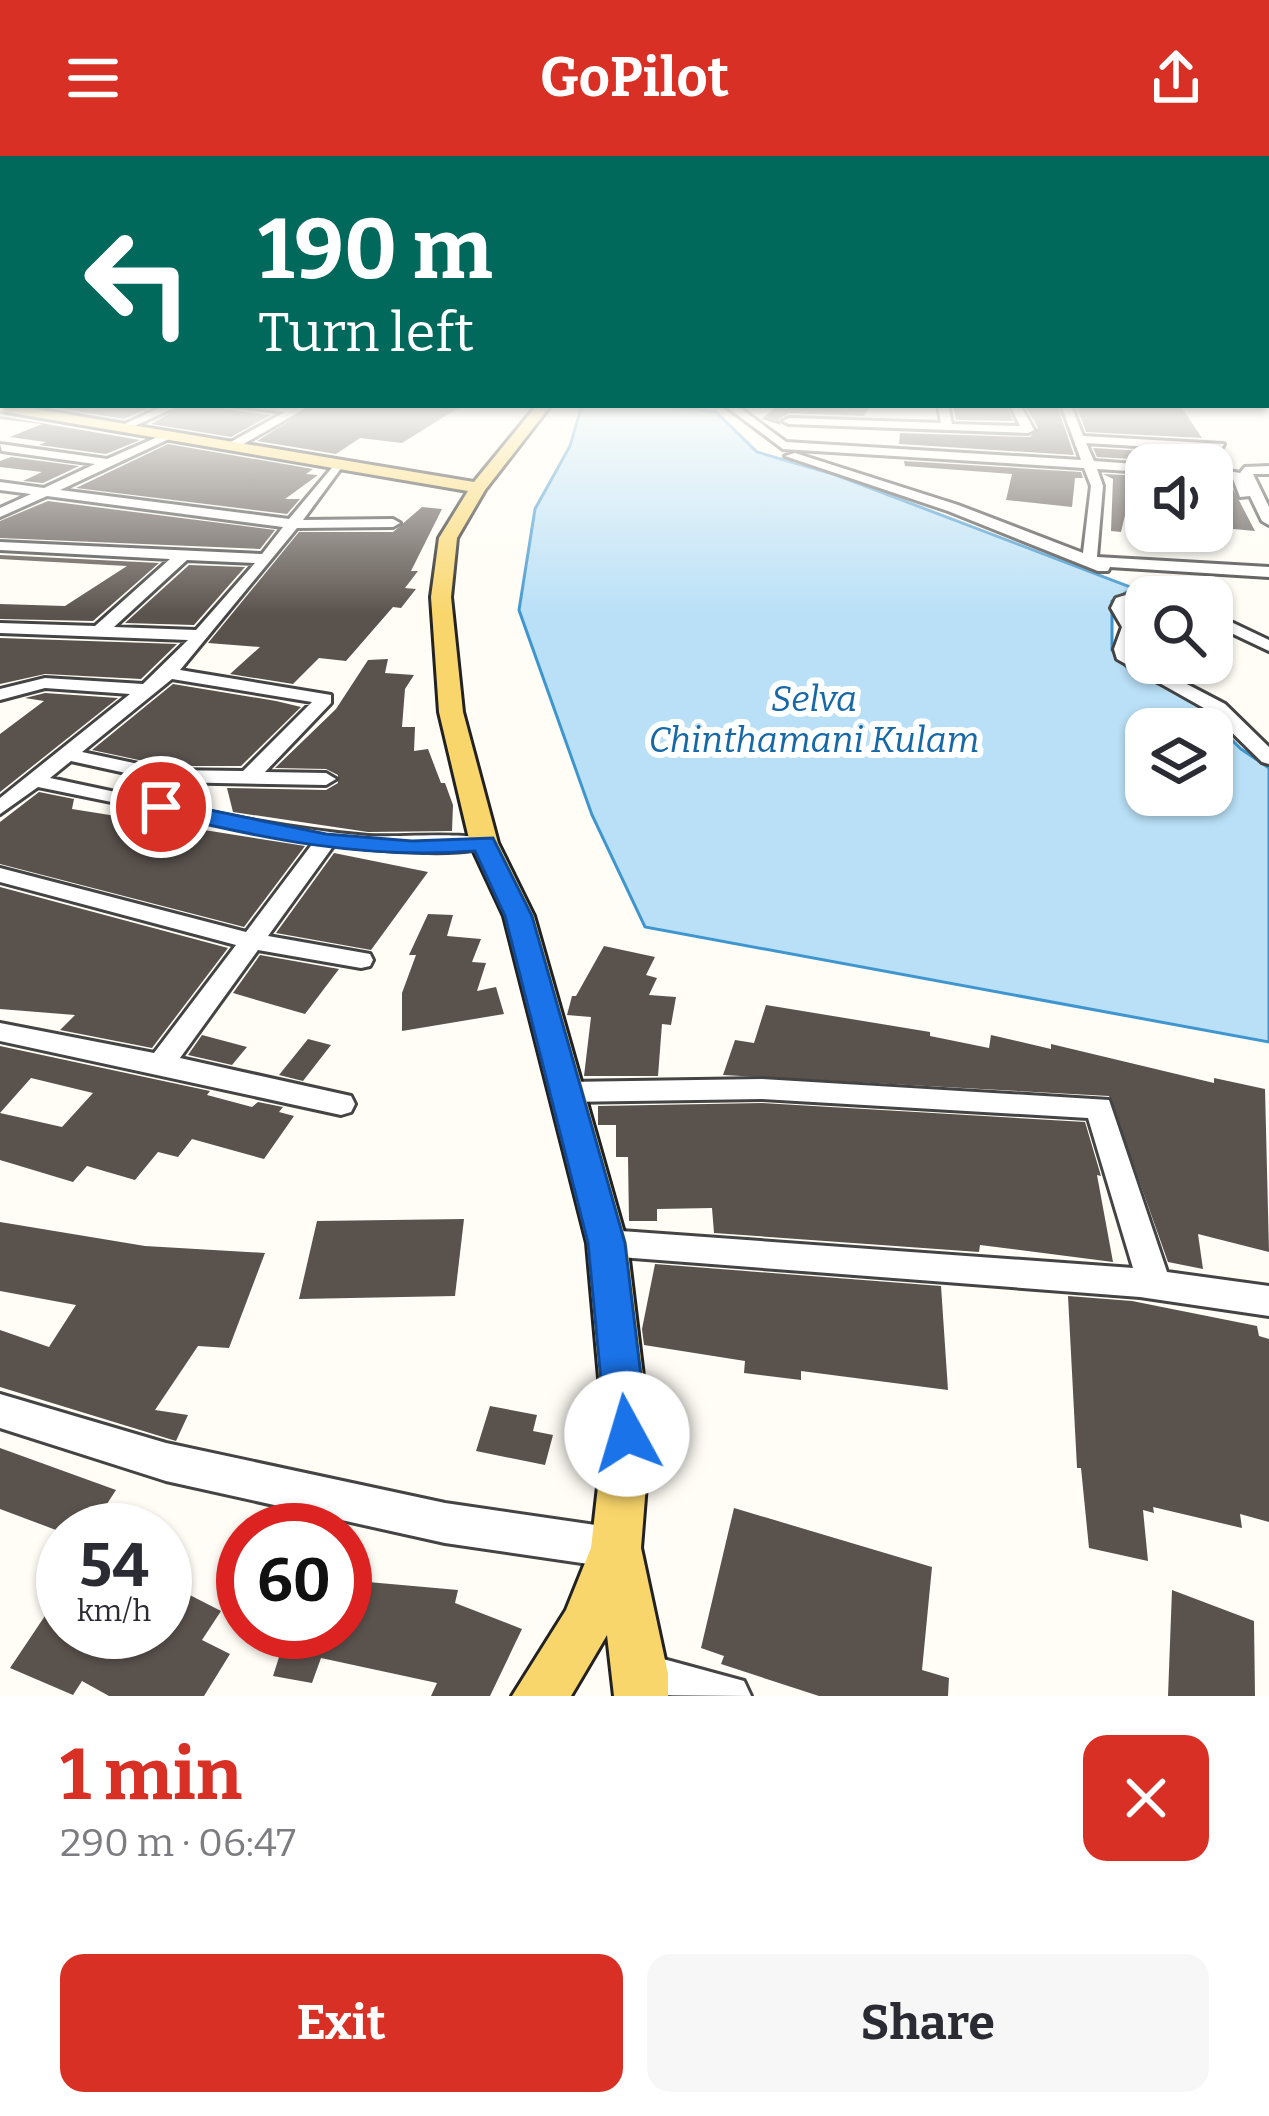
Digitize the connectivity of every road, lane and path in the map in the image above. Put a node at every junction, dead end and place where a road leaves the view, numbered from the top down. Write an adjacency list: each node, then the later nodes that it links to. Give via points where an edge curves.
1 (87, 471): 11 (street)
2 (333, 471): 14 (street)
3 (362, 471): 10 (main road)
4 (492, 471): 10 (main road)
5 (837, 471): 19 (street)
6 (1092, 471): 19 (street)
7 (1247, 471): 13 (street)
8 (1233, 475): 13 (street)
9 (0, 487): 11 (street)
10 (478, 488): 38 (main road, via 448,538 440,597 451,712)
11 (40, 492): 12 (street); 14 (street)
12 (0, 513)
13 (1264, 515)
14 (292, 524): 15 (street); 18 (street)
15 (393, 524)
16 (0, 546): 17 (street)
17 (183, 555): 18 (street); 24 (street)
18 (266, 559): 25 (street)
19 (1089, 561): 20 (street); 21 (street)
20 (1269, 572)
21 (1125, 578)
22 (0, 628): 24 (street)
23 (1233, 628): 26 (street)
24 (100, 631): 25 (street)
25 (199, 634): 27 (street)
26 (1269, 646)
27 (168, 673): 29 (street); 33 (street, via 325,699)
28 (1173, 684): 32 (street, via 1218,708)
29 (149, 690): 30 (street, via 45,682); 31 (street)
30 (0, 694)
31 (70, 755): 33 (street, via 167,776); 35 (street)
32 (1269, 758)
33 (249, 777): 34 (street)
34 (326, 779)
35 (38, 781): 36 (street); 37 (street)
36 (0, 808)
37 (326, 842): 38 (street, via 412,849); 40 (street)
38 (484, 843): 44 (main road, via 519,916)
39 (0, 875): 40 (street)
40 (251, 941): 41 (street); 43 (street)
41 (362, 960)
42 (0, 1032): 43 (street)
43 (161, 1064): 45 (street)
44 (566, 1092): 46 (main road); 47 (street, via 762,1089 1099,1108)
45 (341, 1104)
46 (607, 1243): 47 (street); 50 (main road, via 627,1434)
47 (1155, 1285): 48 (street)
48 (1269, 1301)
49 (0, 1411): 50 (street, via 166,1462 445,1523)
50 (616, 1548): 51 (main road); 52 (main road, via 584,1628)
51 (641, 1685): 53 (street)
52 (539, 1696)
53 (729, 1696)

